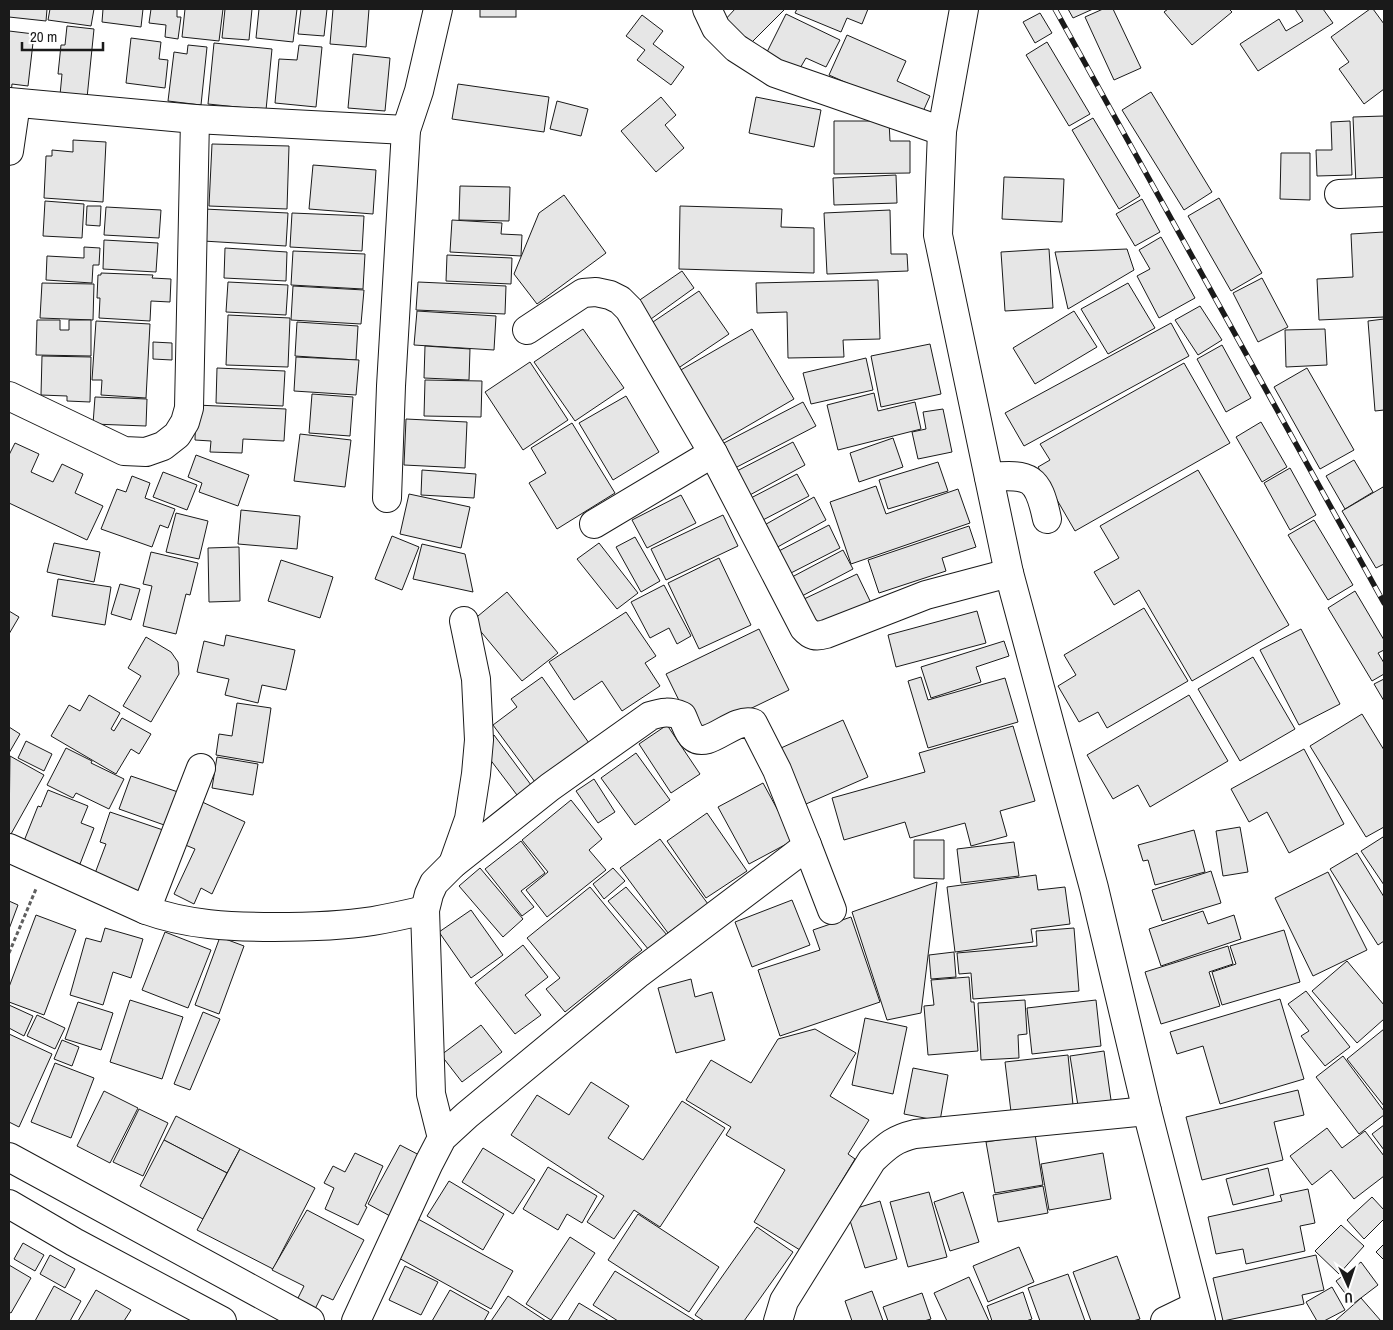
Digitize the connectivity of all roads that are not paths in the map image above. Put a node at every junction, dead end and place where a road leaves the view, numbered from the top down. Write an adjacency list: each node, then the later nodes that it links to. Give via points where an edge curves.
1 (438, 9): 6 (street, via 419,91)
2 (707, 9): 7 (street, via 716,28 736,48 775,73)
3 (964, 9): 7 (street)
4 (13, 102): 5 (street); 8 (street)
5 (195, 119): 6 (street); 12 (street, via 189,408 177,434 163,446 146,452 124,451)
6 (406, 130): 15 (street)
7 (942, 131): 14 (street, via 938,235)
8 (9, 151)
9 (1384, 192): 10 (street)
10 (1339, 194)
11 (527, 330): 13 (street, via 583,293 596,292 620,300 629,309)
12 (9, 396)
13 (713, 452): 17 (street); 18 (street, via 804,628 812,636 826,634 926,595)
14 (989, 477): 16 (street, via 1025,477 1039,492); 18 (street)
15 (387, 498)
16 (1047, 519)
17 (594, 524)
18 (1009, 573): 27 (street, via 1094,888)
19 (464, 621): 23 (street, via 476,679 479,740 469,819)
20 (201, 768): 24 (street)
21 (806, 845): 23 (street, via 777,770 753,723 742,722 708,740 700,740 692,737 682,716 667,712 650,716 550,787); 26 (street); 28 (street, via 639,973)
22 (9, 848): 24 (street)
23 (453, 864): 25 (street, via 434,883)
24 (146, 910): 25 (street, via 200,924 306,927 371,921)
25 (425, 910): 28 (street, via 431,1094)
26 (832, 910)
27 (1147, 1111): 33 (street); 37 (street, via 900,1138 872,1160 784,1301)
28 (442, 1138): 36 (street)
29 (9, 1157): 31 (street)
30 (9, 1204): 32 (street)
31 (96, 1205): 32 (street); 35 (street)
32 (74, 1242): 34 (street)
33 (1198, 1313): 38 (street)
34 (222, 1321)
35 (310, 1321)
36 (356, 1321)
37 (778, 1321)
38 (1165, 1321)

